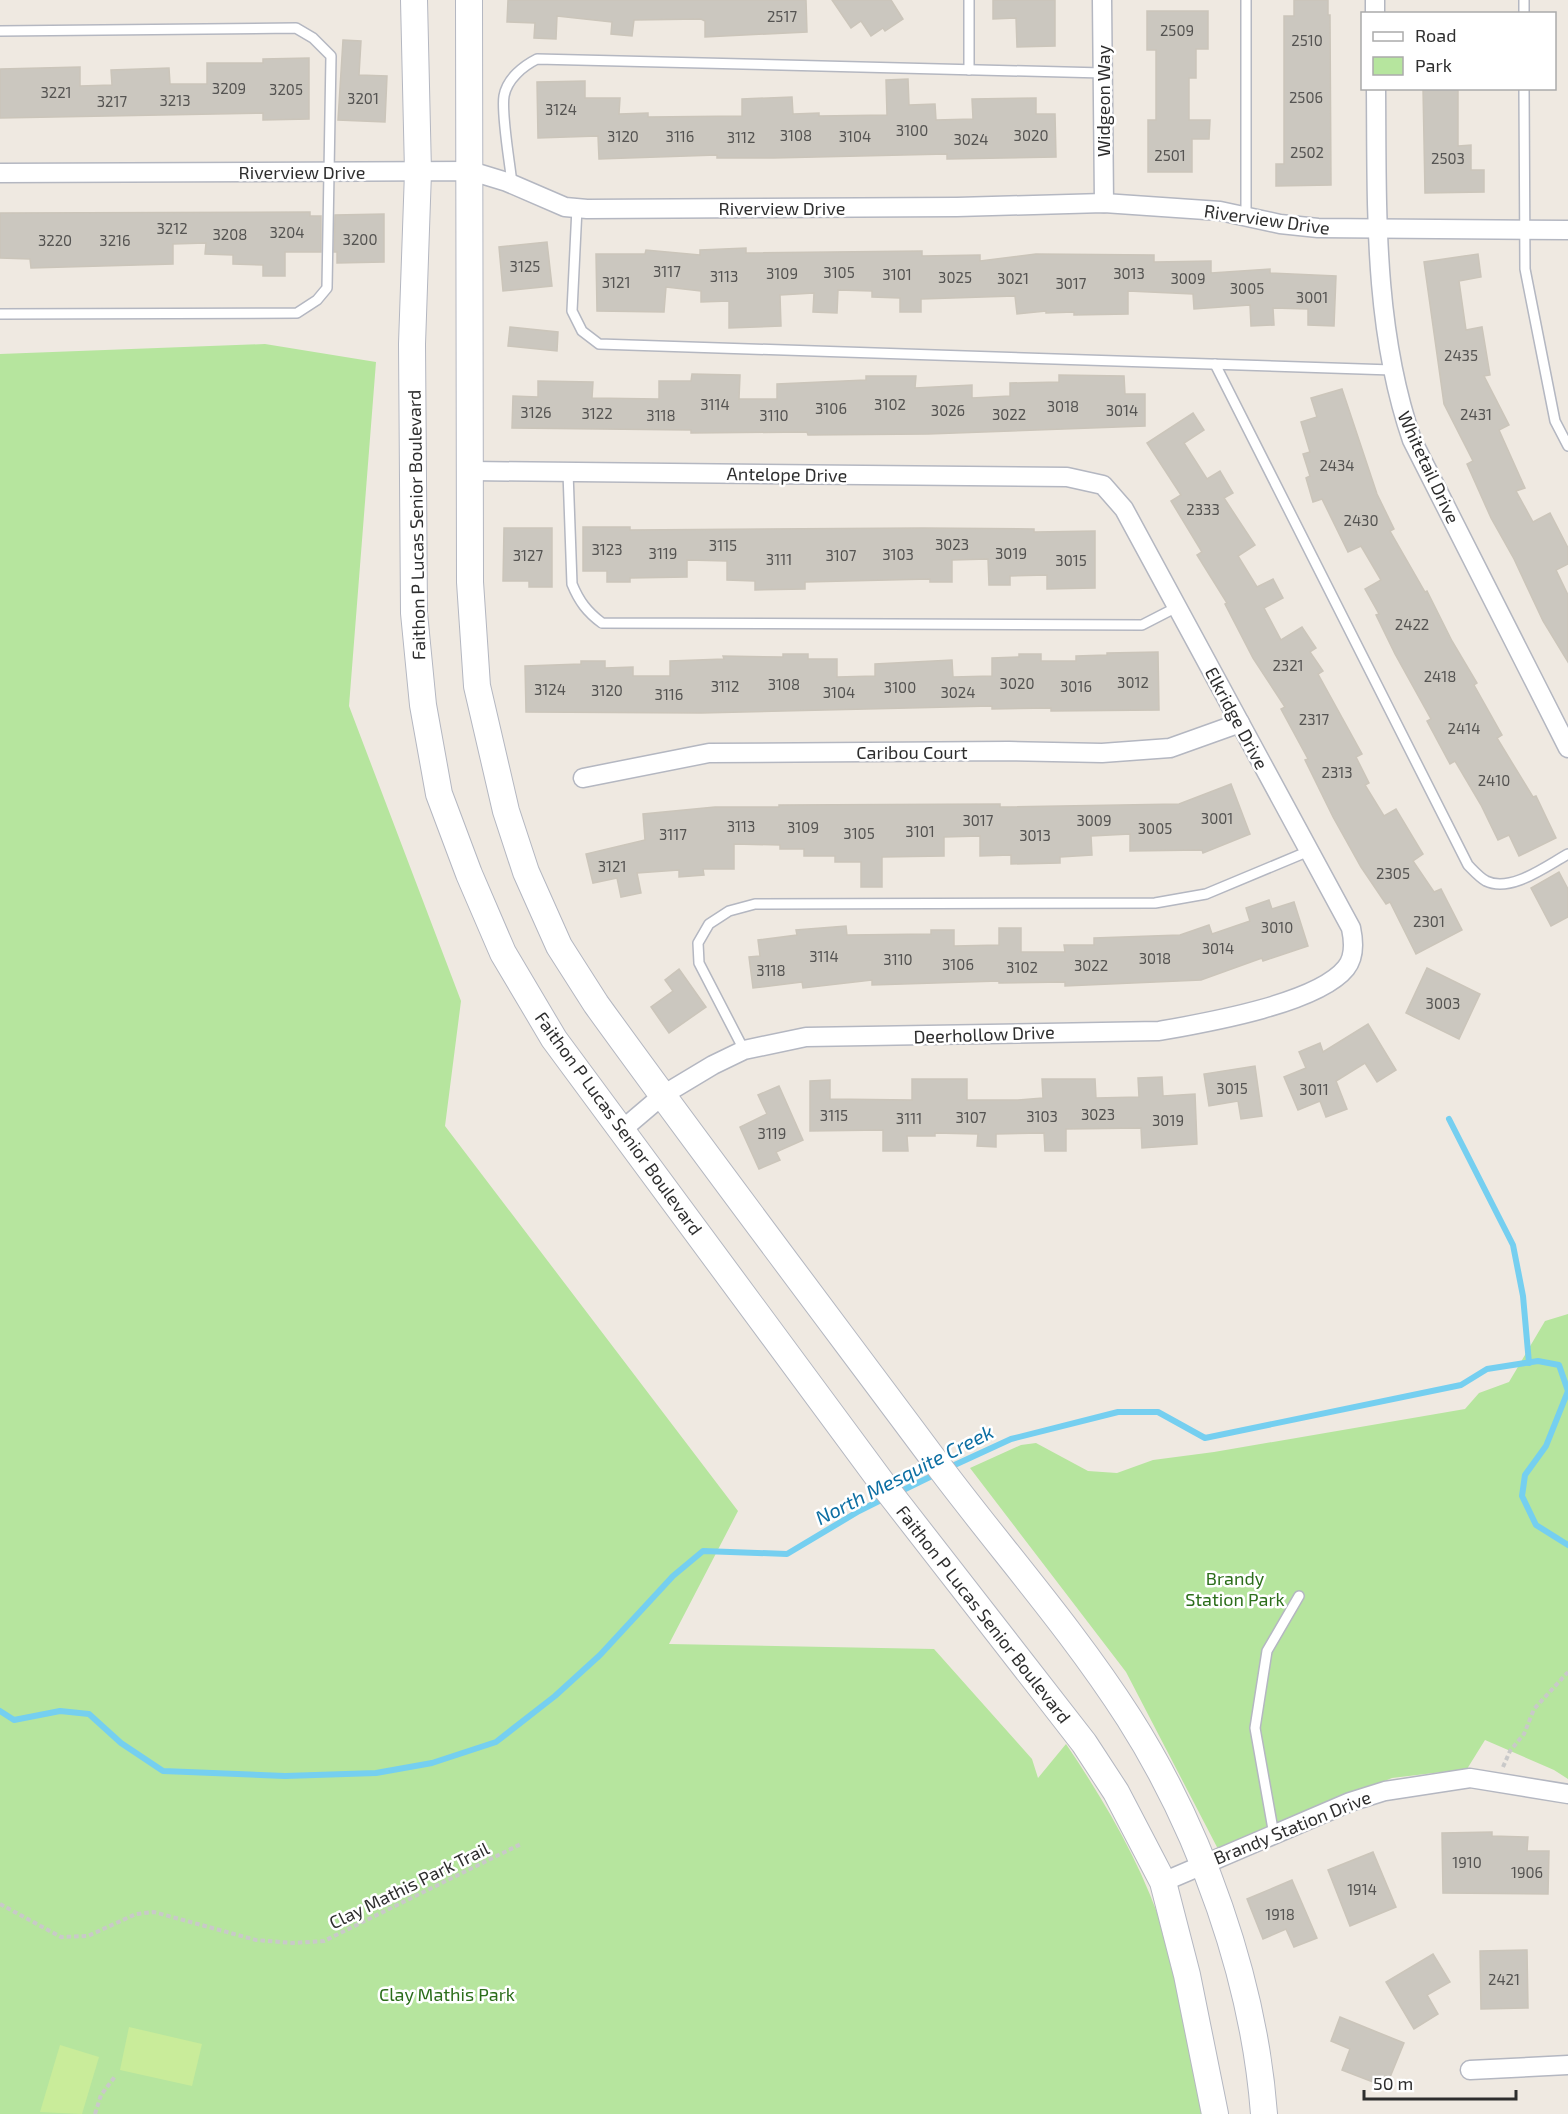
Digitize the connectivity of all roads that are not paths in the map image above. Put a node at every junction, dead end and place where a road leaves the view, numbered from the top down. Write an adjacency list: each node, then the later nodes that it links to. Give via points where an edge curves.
1 (414, 0): 13 (main road, Faithon P Lucas Senior Boulevard)
2 (469, 0): 11 (main road)
3 (969, 0): 7 (lane)
4 (1102, 0): 8 (street, Widgeon Way)
5 (1246, 0): 18 (lane)
6 (0, 31): 12 (lane, via 296,28 331,56)
7 (969, 70): 8 (lane); 15 (lane, via 537,59 524,66 504,95)
8 (1103, 73): 16 (street, Widgeon Way)
9 (1376, 90): 19 (street, Whitetail Drive)
10 (1524, 90): 20 (lane)
11 (471, 171): 13 (street, Riverview Drive); 15 (street, Riverview Drive); 26 (main road)
12 (331, 172): 13 (street, Riverview Drive); 14 (street, Riverview Drive); 22 (lane, via 327,288 297,313)
13 (418, 172): 38 (main road, Faithon P Lucas Senior Boulevard, via 412,344 414,614 423,705 440,794 503,953 554,1039)
14 (0, 173)
15 (512, 184): 17 (street, Riverview Drive, via 565,207)
16 (1104, 203): 17 (street, Riverview Drive); 18 (street, Riverview Drive)
17 (577, 208): 23 (lane, via 572,311 582,331 599,344)
18 (1246, 217): 19 (street, Riverview Drive, via 1308,227)
19 (1377, 230): 20 (street, Riverview Drive); 24 (street, Whitetail Drive, via 1386,345)
20 (1525, 230): 21 (street, Riverview Drive); 25 (lane, via 1525,268 1555,422)
21 (1568, 230)
22 (0, 314)
23 (1215, 364): 24 (lane); 34 (lane, via 1468,865 1485,880 1502,885)
24 (1392, 370): 31 (street, Whitetail Drive, via 1412,440)
25 (1568, 446)
26 (471, 471): 27 (street, Antelope Drive); 37 (main road, via 471,582 477,686 506,811 526,872 559,946)
27 (568, 472): 28 (street, Antelope Drive, via 1067,477); 29 (lane, via 572,584 591,615 602,623 1142,625)
28 (1103, 486): 29 (street, Elkridge Drive, via 1124,509)
29 (1177, 607): 30 (street, Elkridge Drive)
30 (1240, 723): 32 (street, Caribou Court, via 1170,748 1125,752 709,753); 33 (street, Elkridge Drive)
31 (1568, 748)
32 (583, 778)
33 (1309, 851): 35 (street, Elkridge Drive, via 1351,928); 36 (lane, via 1206,894 1155,903 755,904 729,911 709,924 698,943 699,963)
34 (1568, 854)
35 (1352, 957): 36 (street, Deerhollow Drive, via 1334,979 1269,1008 1159,1031 896,1037 845,1034 806,1037)
36 (744, 1050): 37 (street, Deerhollow Drive)
37 (663, 1095): 38 (street, Deerhollow Drive); 42 (main road, via 1099,1675 1155,1761)
38 (623, 1129): 43 (main road, Faithon P Lucas Senior Boulevard, via 832,1415 1084,1743 1116,1792)
39 (1299, 1596): 41 (lane, via 1267,1651 1256,1728)
40 (1568, 1794): 41 (street, Brandy Station Drive, via 1470,1778 1385,1791)
41 (1274, 1835): 42 (street, Brandy Station Drive)
42 (1204, 1862): 43 (street, Brandy Station Drive); 47 (main road, via 1237,1968 1255,2048)
43 (1163, 1882): 46 (main road, Faithon P Lucas Senior Boulevard, via 1187,1975)
44 (1568, 2065): 45 (street)
45 (1470, 2070)
46 (1215, 2114)
47 (1264, 2114)

